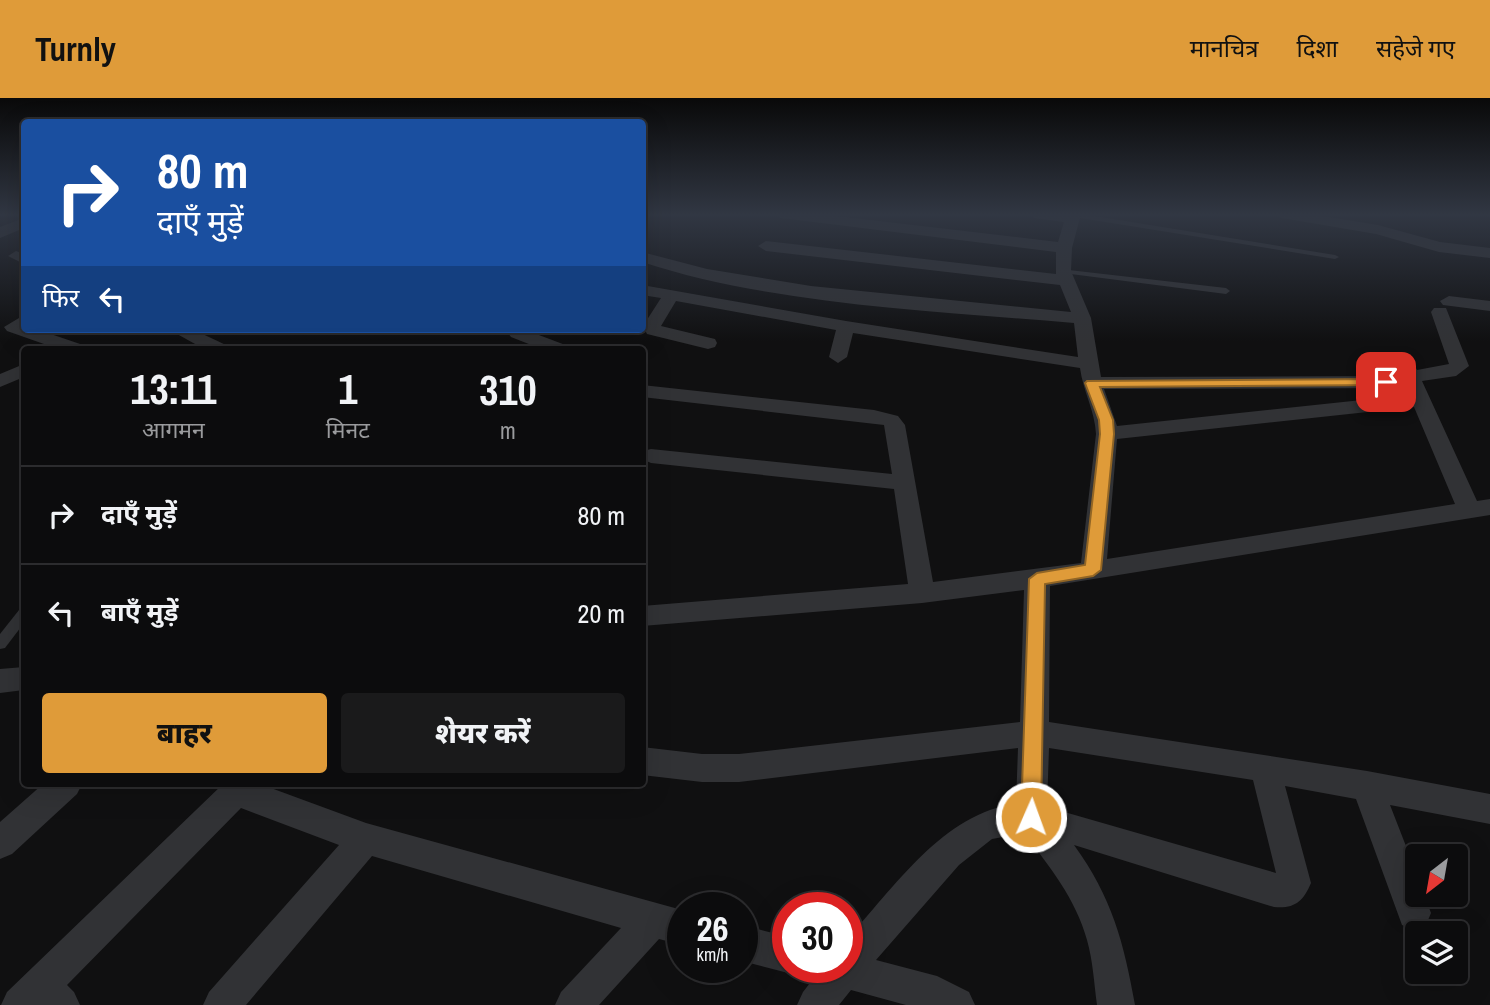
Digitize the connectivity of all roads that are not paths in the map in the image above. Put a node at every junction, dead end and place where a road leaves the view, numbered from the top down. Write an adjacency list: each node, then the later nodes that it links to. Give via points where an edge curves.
1 (832, 256): 6 (street)
2 (1064, 256): 6 (street)
3 (1331, 256): 4 (lane)
4 (1335, 257)
5 (646, 258): 11 (street, via 686,272 813,292)
6 (1064, 275): 8 (lane); 11 (street)
7 (646, 291): 9 (street)
8 (1226, 291)
9 (671, 296): 13 (street); 18 (street, via 653,330)
10 (1490, 306): 25 (street, via 1445,306 1459,366)
11 (1082, 318): 24 (street)
12 (21, 322): 14 (street, via 13,327)
13 (846, 326): 22 (street); 24 (street)
14 (21, 330)
15 (30, 333): 19 (street)
16 (185, 333): 20 (street)
17 (517, 333): 21 (street)
18 (708, 343)
19 (68, 346)
20 (213, 346)
21 (551, 346)
22 (838, 357)
23 (21, 371): 26 (street)
24 (1091, 374): 25 (street); 28 (street)
25 (1412, 380): 28 (street); 31 (street)
26 (0, 381)
27 (646, 391): 30 (street, via 885,418 895,425)
28 (1107, 434): 32 (street)
29 (652, 456): 30 (street)
30 (904, 483): 34 (street)
31 (1480, 508): 32 (street)
32 (1093, 570): 33 (street)
33 (1037, 579): 34 (street); 40 (street)
34 (922, 593): 35 (street)
35 (646, 615)
36 (21, 618): 37 (lane)
37 (0, 644)
38 (21, 679): 39 (street)
39 (0, 681)
40 (1034, 733): 41 (street, via 739,768); 42 (street); 47 (street)
41 (646, 761)
42 (1265, 768): 43 (street); 47 (street, via 1292,869 1294,883 1287,891)
43 (1367, 785): 46 (street); 50 (street)
44 (63, 787): 49 (street)
45 (241, 788): 48 (street); 55 (street)
46 (1490, 809)
47 (1031, 817): 52 (street, via 983,827 947,854); 60 (street, via 1074,870 1091,904 1103,932)
48 (366, 839): 51 (street); 56 (street)
49 (0, 843)
50 (1414, 912)
51 (667, 924): 57 (street)
52 (863, 946)
53 (863, 974): 59 (street)
54 (832, 983): 58 (street)
55 (40, 998)
56 (222, 1005)
57 (574, 1005)
58 (816, 1005)
59 (957, 1005)
60 (1116, 1005)

